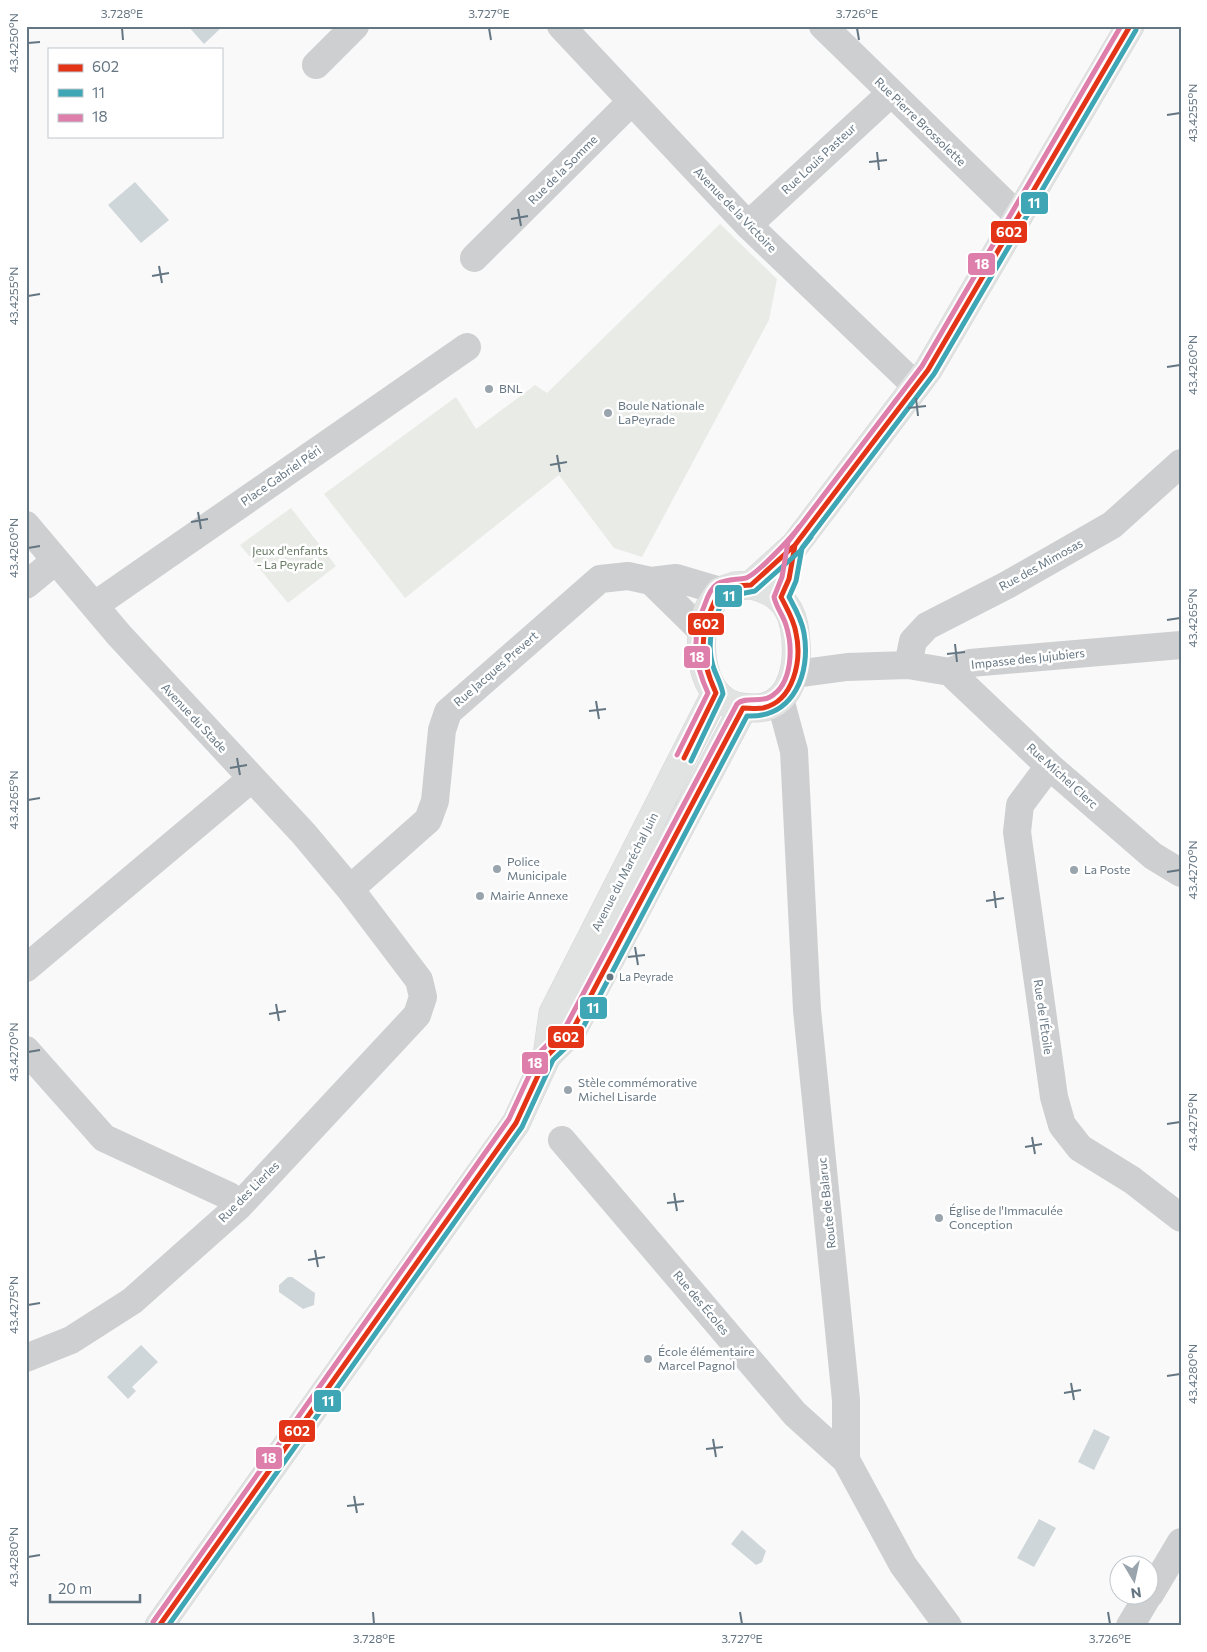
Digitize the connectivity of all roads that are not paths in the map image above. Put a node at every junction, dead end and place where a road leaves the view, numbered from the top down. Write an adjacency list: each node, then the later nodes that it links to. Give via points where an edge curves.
1 (355, 26): 5 (street)
2 (823, 26): 6 (street, Rue Pierre Brossolette)
3 (1130, 26): 8 (main road)
4 (576, 31): 7 (street, Avenue de la Victoire)
5 (316, 65)
6 (890, 94): 8 (street, Rue Pierre Brossolette); 9 (street, Rue Louis Pasteur)
7 (631, 102): 9 (street, Avenue de la Victoire); 10 (street, Rue de la Somme)
8 (1018, 216): 12 (main road)
9 (748, 226): 12 (street, Avenue de la Victoire)
10 (474, 258)
11 (467, 347): 22 (street, Place Gabriel Péri)
12 (916, 386): 15 (main road)
13 (1181, 463): 26 (street, Rue des Mimosas, via 1112,525 927,626 913,641)
14 (27, 528): 16 (street, Avenue du Stade)
15 (795, 545): 18 (main road); 21 (main road, via 789,579)
16 (55, 561): 19 (street); 22 (street, Avenue du Stade)
17 (651, 581): 20 (street, Rue Jacques Prevert, via 676,578); 23 (street); 35 (street, Rue Jacques Prevert, via 628,576 600,579 456,703 448,712 442,730 435,801 428,820)
18 (751, 585): 20 (main road); 21 (main road)
19 (26, 586)
20 (720, 591): 23 (main road, via 708,610)
21 (780, 597): 24 (main road, via 794,623)
22 (95, 605): 33 (street, Avenue du Stade)
23 (702, 631): 30 (main road, via 702,658)
24 (798, 644): 27 (street); 29 (main road)
25 (1181, 645): 28 (street, Impasse des Jujubiers, via 970,663)
26 (908, 665): 27 (street); 28 (street)
27 (847, 667): 29 (street)
28 (950, 672): 32 (street, Rue Michel Clerc)
29 (794, 674): 31 (main road)
30 (716, 693): 31 (main road, via 729,704); 39 (main road, Avenue du Maréchal Juin, via 553,1013)
31 (762, 705): 39 (main road, Avenue du Maréchal Juin, via 572,1031); 44 (street, Route de Balaruc, via 794,751 807,1010 846,1400)
32 (1049, 766): 34 (street, Rue Michel Clerc, via 1153,856); 42 (street, Rue de l'Étoile, via 1020,805 1016,832 1054,1097 1062,1125 1080,1148 1132,1180)
33 (251, 779): 35 (street, Avenue du Stade, via 304,834); 36 (street)
34 (1181, 873)
35 (350, 889): 37 (street, Avenue du Stade)
36 (26, 968)
37 (419, 980): 41 (street, Rue des Lierles, via 422,997 417,1016)
38 (26, 1050): 41 (street, via 104,1138 229,1196)
39 (547, 1056): 48 (main road, Avenue du Maréchal Juin, via 516,1123)
40 (562, 1140): 44 (street, Rue des Écoles, via 795,1414)
41 (239, 1206): 43 (street, Rue des Lierles, via 116,1312 71,1340)
42 (1181, 1218)
43 (26, 1358)
44 (846, 1460): 49 (street, Route de Balaruc, via 903,1565)
45 (1181, 1542): 46 (street)
46 (1160, 1576)
47 (1143, 1604): 50 (street)
48 (159, 1626)
49 (948, 1626)
50 (1130, 1626)

